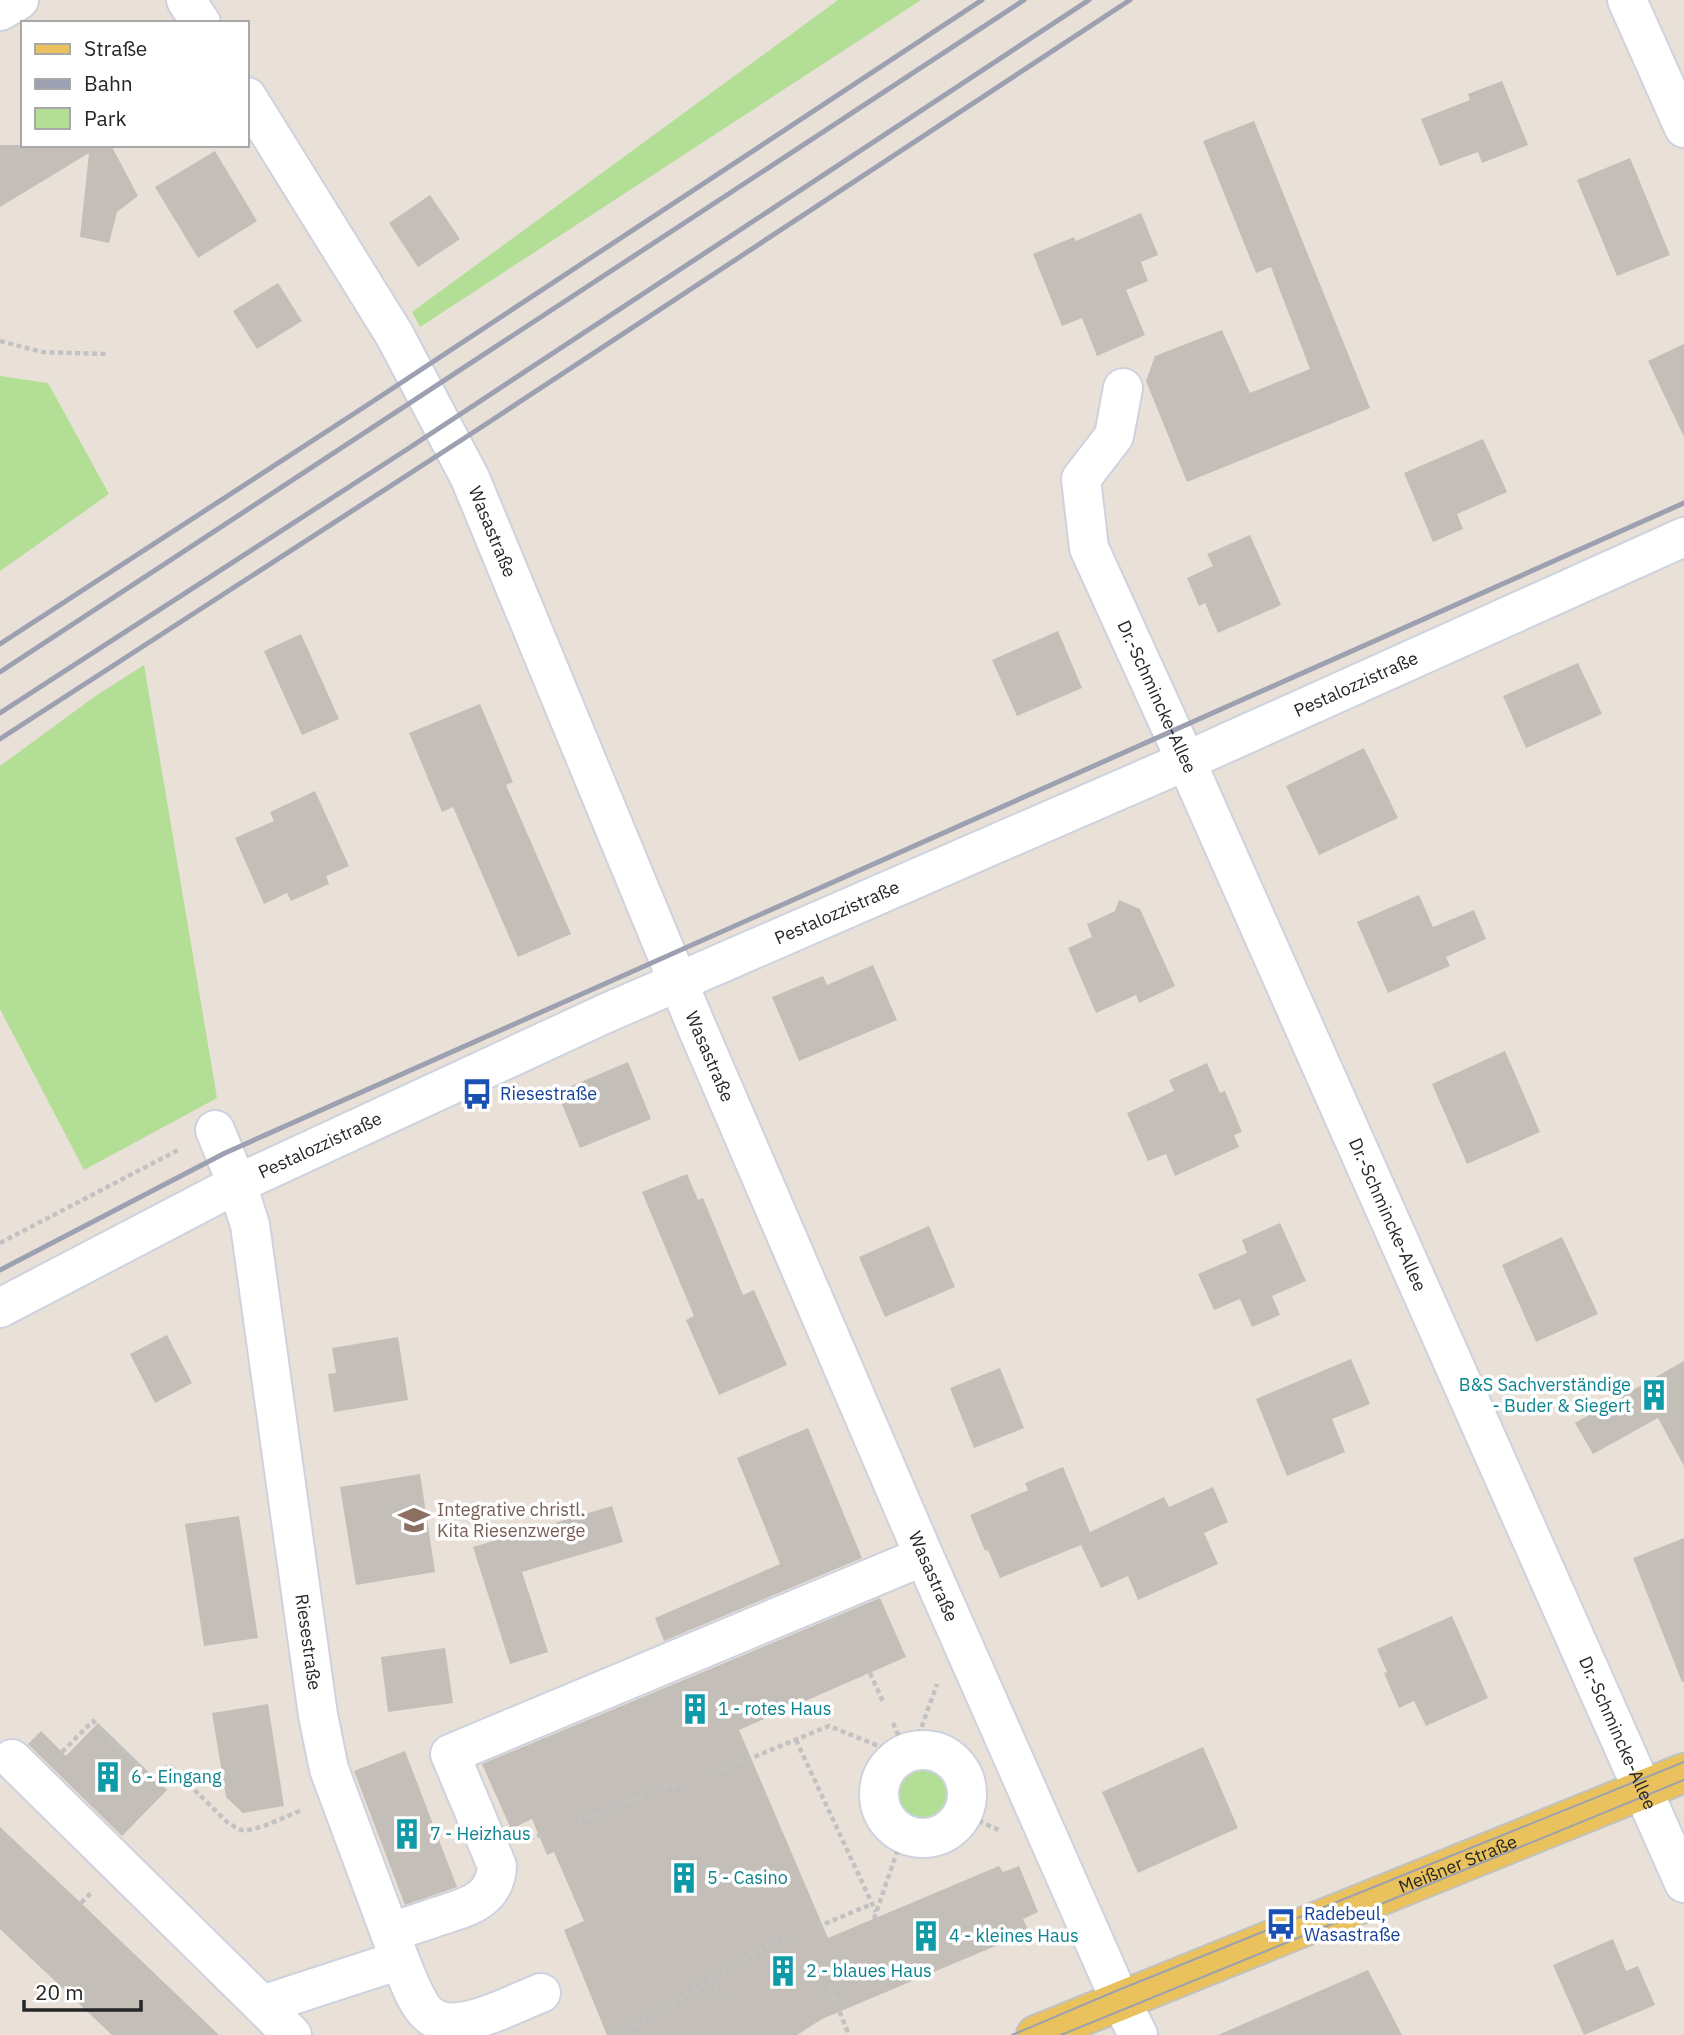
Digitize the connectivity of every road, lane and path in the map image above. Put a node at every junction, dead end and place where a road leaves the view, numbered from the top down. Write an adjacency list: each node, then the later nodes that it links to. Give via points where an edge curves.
1 (19, 0): 4 (street)
2 (186, 0): 5 (street)
3 (1627, 0): 7 (street)
4 (0, 11)
5 (200, 21)
6 (248, 99): 13 (street, Wasastraße, via 394,334 470,478)
7 (1684, 128)
8 (0, 341): 9 (path, via 42,352)
9 (106, 354)
10 (1123, 388): 12 (street, Dr.-Schmincke-Allee, via 1114,436 1081,479 1089,548)
11 (1684, 537): 12 (street, Pestalozzistraße)
12 (1186, 761): 13 (street, Pestalozzistraße); 33 (street, Dr.-Schmincke-Allee)
13 (677, 981): 16 (street, Pestalozzistraße); 19 (street, Wasastraße)
14 (215, 1130): 16 (street, Riesestraße)
15 (163, 1158): 17 (path)
16 (237, 1184): 18 (street, Pestalozzistraße); 31 (street, Riesestraße, via 250,1225 318,1715)
17 (0, 1243)
18 (0, 1308)
19 (924, 1556): 20 (street, Wasastraße); 42 (street, via 450,1754 497,1866 497,1878 476,1902)
20 (957, 1631): 24 (path); 25 (street, Wasastraße)
21 (870, 1673): 22 (path)
22 (884, 1704)
23 (796, 1740): 24 (path, via 829,1726); 28 (path); 37 (path)
24 (903, 1745): 30 (street, via 939,1752); 35 (street, via 882,1777 879,1800 889,1823)
25 (1012, 1755): 30 (street); 47 (street, Wasastraße)
26 (55, 1758): 31 (path, via 93,1721 153,1781 169,1765 227,1822 244,1830 256,1828)
27 (12, 1759): 48 (street)
28 (715, 1773)
29 (1684, 1773): 33 (main road, Meißner Straße)
30 (963, 1775): 35 (street, via 967,1799 954,1826 934,1837)
31 (334, 1782): 42 (street, Riesestraße)
32 (683, 1786): 34 (path, via 663,1786)
33 (1643, 1790): 36 (street, Dr.-Schmincke-Allee); 47 (main road, Meißner Straße)
34 (576, 1822)
35 (903, 1834): 38 (path)
36 (1684, 1883)
37 (872, 1904): 38 (path); 40 (path)
38 (876, 1912): 39 (path)
39 (874, 1919)
40 (817, 1927)
41 (788, 1937): 43 (path)
42 (395, 1946): 45 (street, Riesestraße, via 420,2004 432,2018 459,2023 477,2019); 48 (street)
43 (710, 1980): 46 (path); 50 (path)
44 (830, 1988): 51 (path)
45 (541, 1993)
46 (721, 1996)
47 (1121, 2000): 52 (main road, Meißner Straße); 53 (street, Wasastraße)
48 (262, 2005): 49 (street)
49 (292, 2035)
50 (620, 2035)
51 (849, 2035)
52 (1036, 2035)
53 (1138, 2035)

